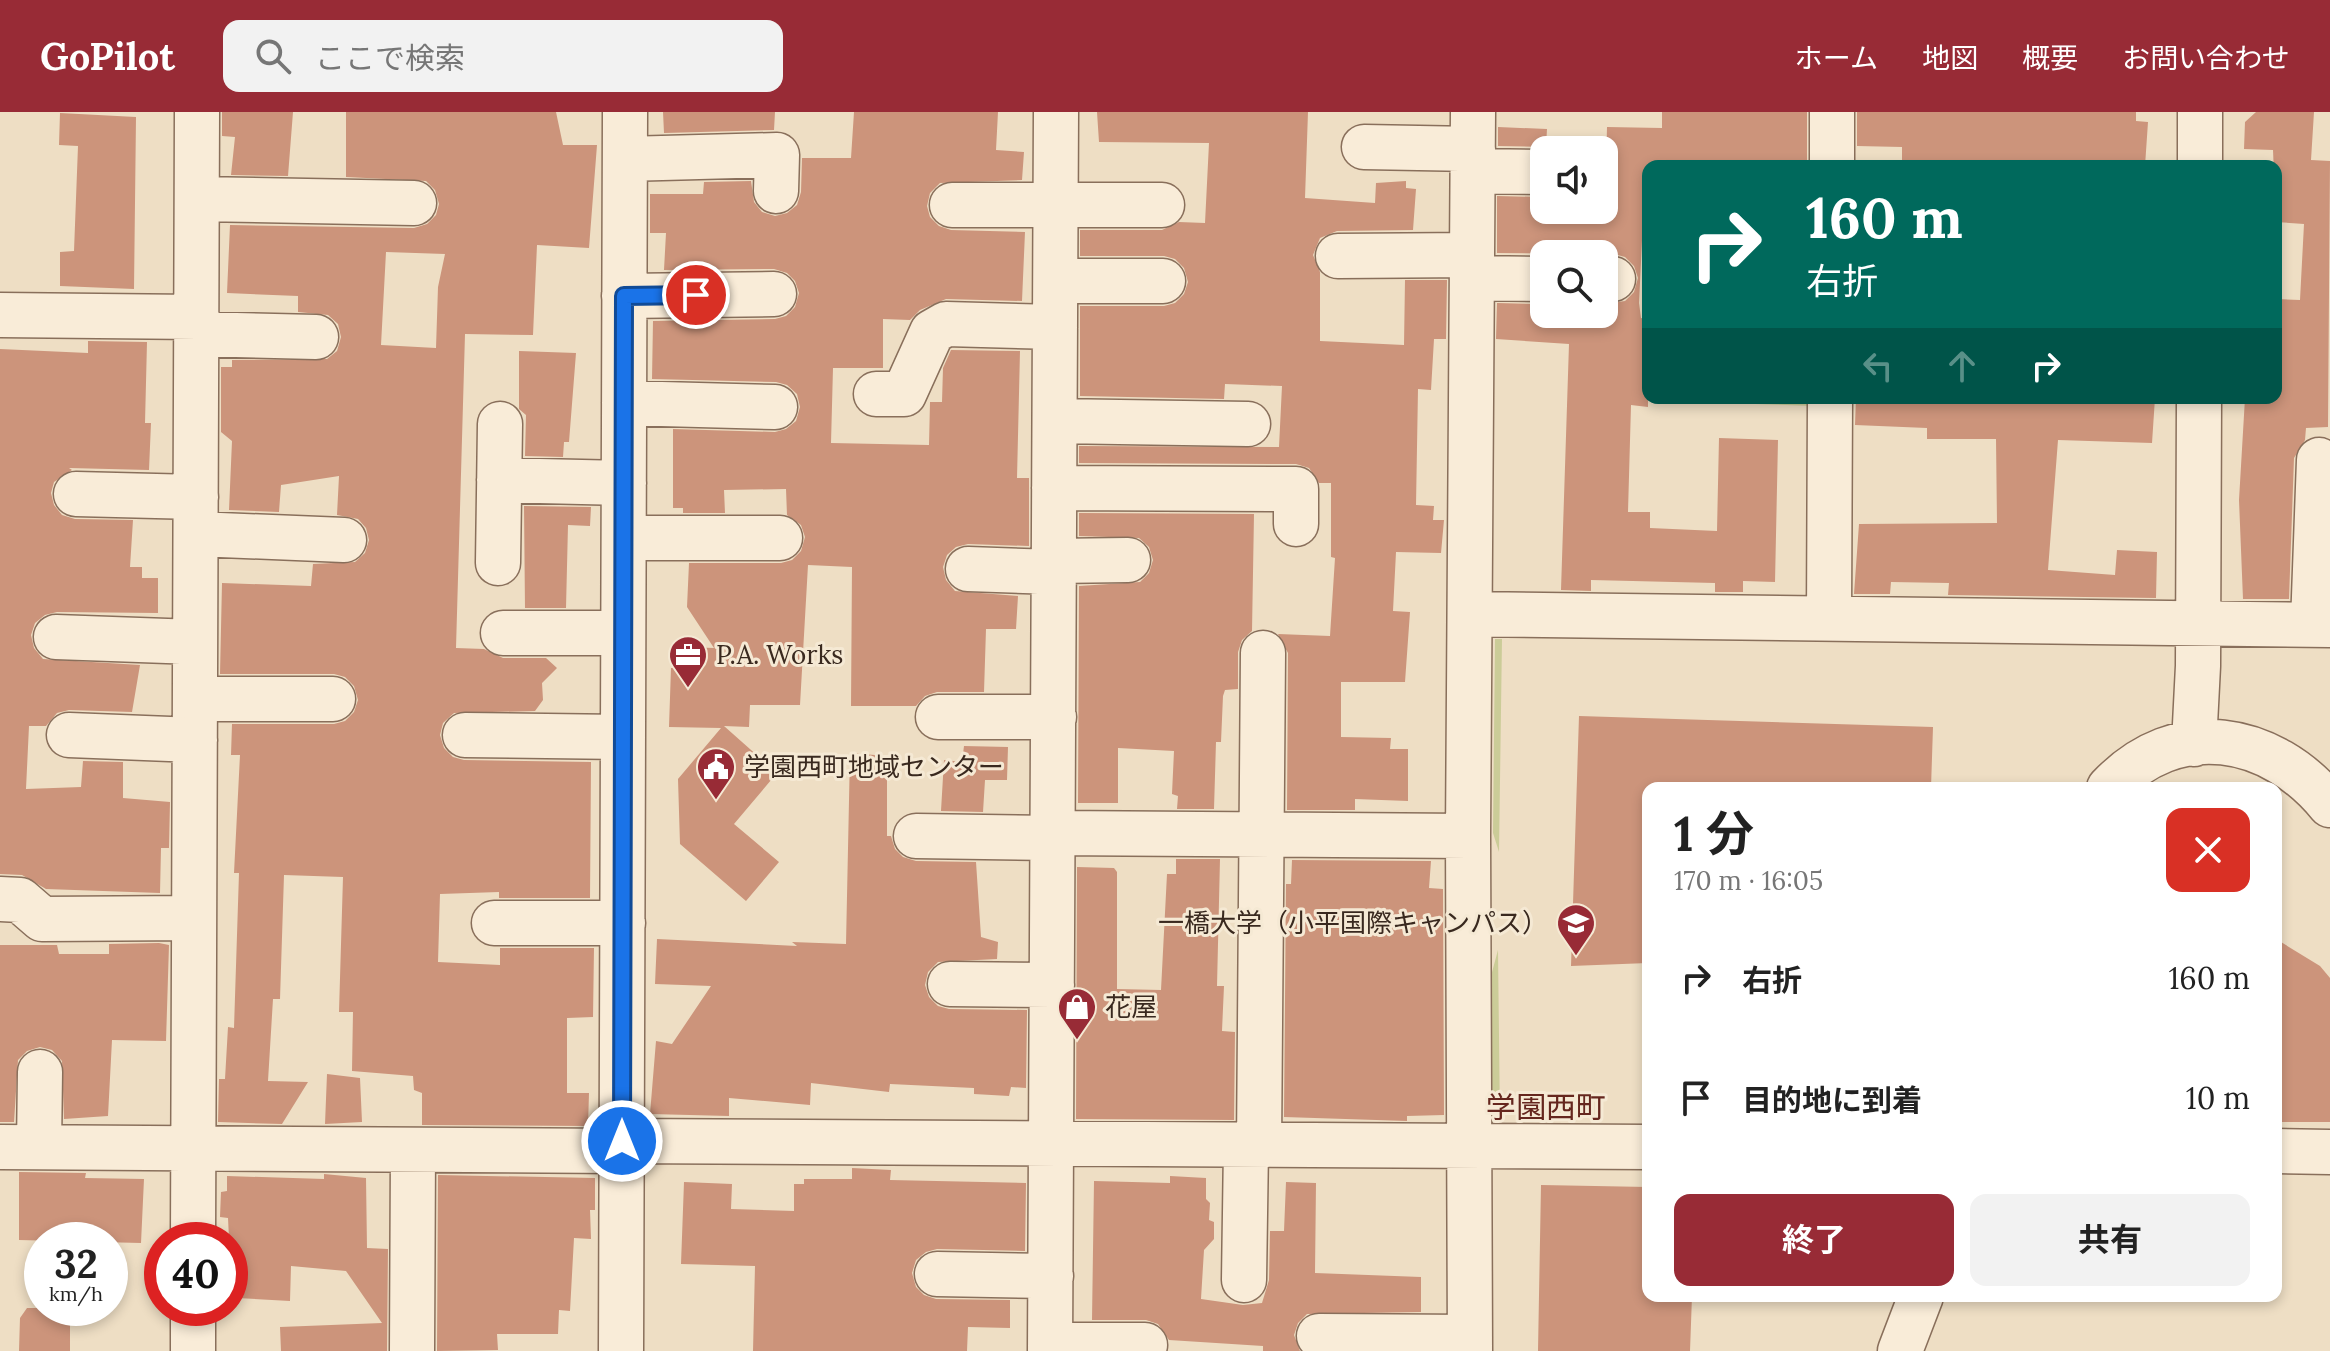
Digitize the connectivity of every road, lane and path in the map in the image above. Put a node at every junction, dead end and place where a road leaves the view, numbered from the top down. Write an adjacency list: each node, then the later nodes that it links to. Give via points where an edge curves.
1 (197, 112): 13 (street)
2 (625, 112): 8 (street)
3 (1056, 112): 16 (street)
4 (1832, 112): 9 (street)
5 (2200, 112): 10 (street)
6 (1473, 144): 7 (street); 11 (street); 19 (street)
7 (1364, 147)
8 (625, 159): 12 (street, via 777,155); 24 (street)
9 (1832, 160)
10 (2200, 160)
11 (1530, 166)
12 (776, 191)
13 (197, 199): 14 (street); 26 (street)
14 (414, 203)
15 (952, 205): 16 (street)
16 (1055, 205): 17 (street); 21 (street)
17 (1162, 205)
18 (1338, 256): 19 (street)
19 (1472, 267): 20 (street); 51 (street)
20 (1530, 277)
21 (1056, 281): 22 (street); 27 (street)
22 (1163, 281)
23 (774, 294): 24 (street)
24 (624, 296): 30 (street)
25 (0, 315): 26 (street)
26 (196, 326): 28 (street); 42 (street)
27 (1055, 327): 29 (street, via 946,324 932,332 904,394); 34 (street)
28 (316, 337)
29 (876, 394)
30 (624, 403): 33 (street); 39 (street)
31 (1830, 404): 52 (street)
32 (2199, 404): 53 (street)
33 (775, 407)
34 (1055, 421): 36 (street); 40 (street)
35 (500, 424): 38 (street)
36 (1248, 424)
37 (2319, 460): 54 (street)
38 (499, 480): 39 (street); 48 (street)
39 (624, 483): 44 (street)
40 (1054, 488): 43 (street, via 1296,489); 49 (street)
41 (76, 494): 42 (street)
42 (196, 516): 46 (street); 58 (street)
43 (1296, 524)
44 (624, 538): 45 (street); 56 (street)
45 (780, 538)
46 (344, 540)
47 (1128, 560): 49 (street)
48 (498, 563)
49 (1054, 566): 50 (street); 62 (street)
50 (968, 569)
51 (1470, 614): 52 (street); 73 (street)
52 (1829, 618): 53 (street)
53 (2197, 623): 54 (street); 67 (street)
54 (2322, 625)
55 (503, 633): 56 (street)
56 (623, 633): 66 (street)
57 (56, 637): 58 (street)
58 (195, 642): 63 (street)
59 (1263, 653): 72 (street)
60 (333, 699): 63 (street)
61 (938, 717): 62 (street)
62 (1054, 717): 71 (street)
63 (195, 719): 64 (street); 75 (street)
64 (69, 735)
65 (465, 735): 66 (street)
66 (623, 737): 77 (street)
67 (2194, 744): 68 (street, via 2138,763); 69 (street, via 2224,743 2270,753 2306,777)
68 (2116, 782)
69 (2330, 805)
70 (916, 836): 71 (street)
71 (1053, 836): 72 (street); 79 (street)
72 (1262, 836): 73 (street); 84 (street)
73 (1468, 836): 85 (street)
74 (0, 899): 75 (street, via 20,900 42,919)
75 (194, 918): 87 (street)
76 (494, 923): 77 (street)
77 (623, 923): 82 (street)
78 (950, 984): 79 (street)
79 (1052, 985): 81 (street)
80 (40, 1072): 83 (street)
81 (1051, 1145): 82 (street); 84 (street); 93 (street)
82 (622, 1146): 88 (street); 103 (street)
83 (19, 1147): 87 (street)
84 (1252, 1147): 85 (street); 94 (street)
85 (1470, 1147): 86 (street); 98 (street)
86 (1642, 1147)
87 (193, 1148): 88 (street); 91 (street)
88 (413, 1150): 102 (street)
89 (2282, 1151): 90 (street)
90 (2330, 1152)
91 (193, 1222)
92 (937, 1274): 93 (street)
93 (1051, 1276): 100 (street)
94 (1244, 1280)
95 (1919, 1302): 104 (street)
96 (193, 1326): 101 (street)
97 (1319, 1336): 98 (street)
98 (1470, 1344)
99 (1145, 1345): 100 (street)
100 (1050, 1348)
101 (193, 1351)
102 (412, 1351)
103 (621, 1351)
104 (1900, 1351)

